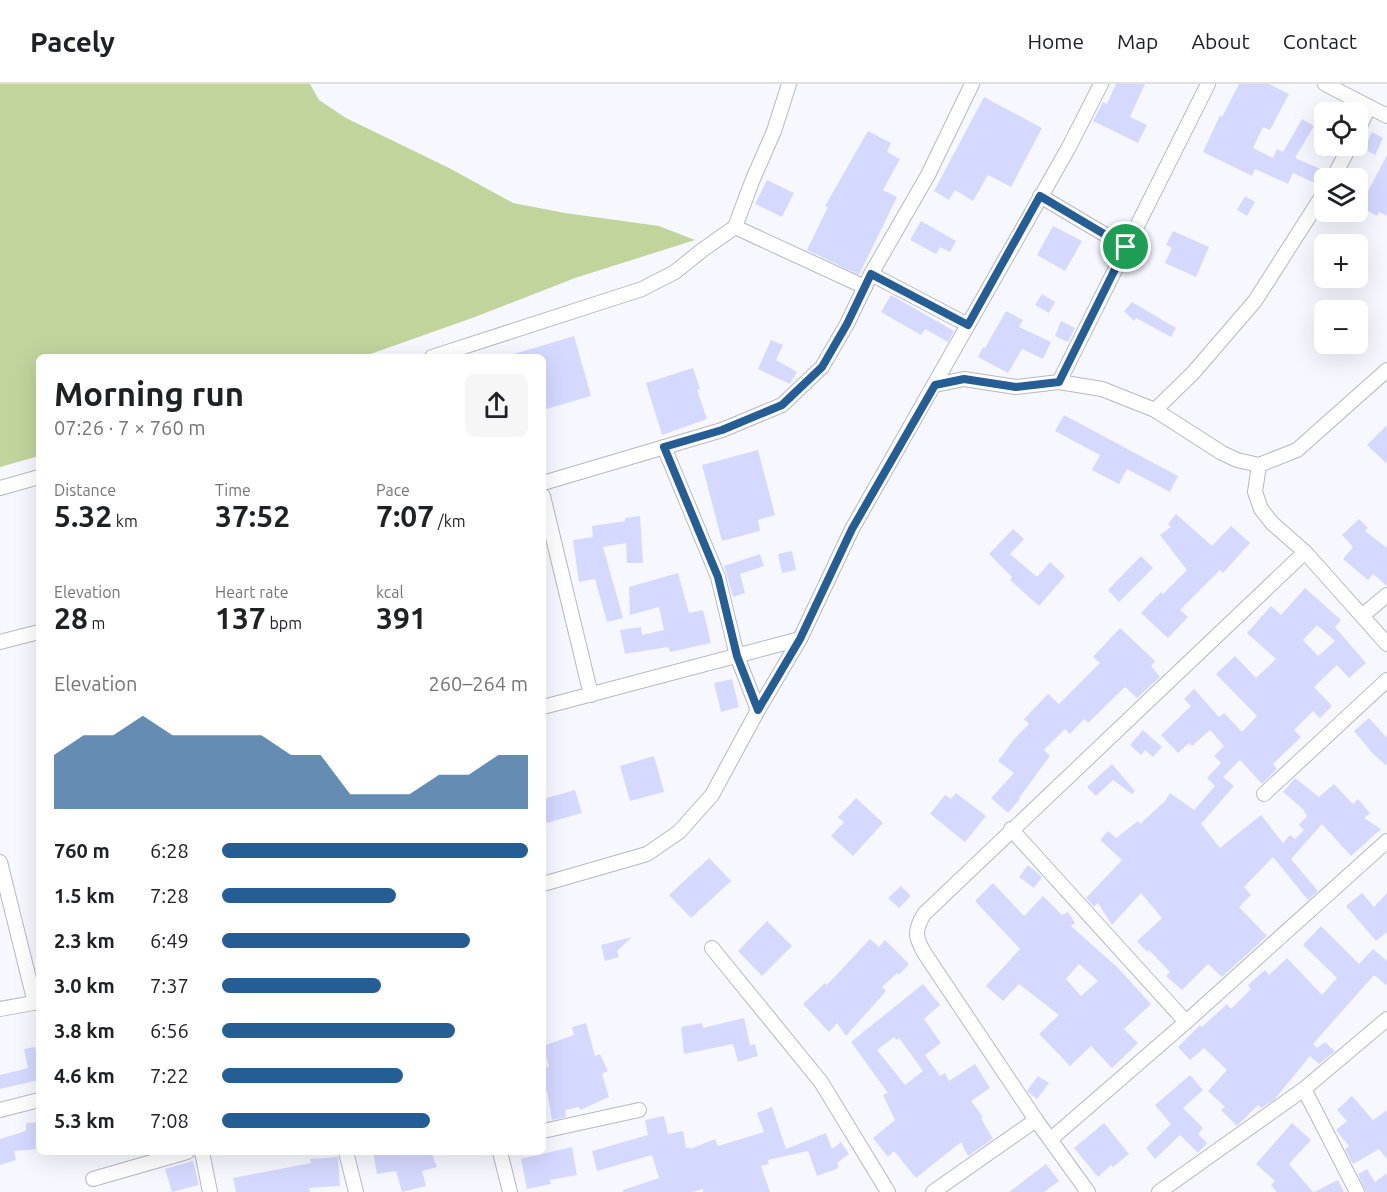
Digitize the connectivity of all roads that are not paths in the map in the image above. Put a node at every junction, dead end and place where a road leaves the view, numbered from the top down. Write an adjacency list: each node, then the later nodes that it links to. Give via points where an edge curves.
1 (789, 84): 10 (street)
2 (972, 84): 12 (street, via 928,174)
3 (1101, 84): 8 (street)
4 (1208, 84): 11 (street)
5 (1325, 84): 6 (street)
6 (1369, 107): 7 (street)
7 (1387, 116)
8 (1040, 196): 11 (street); 14 (street)
9 (1314, 209): 19 (street, via 1255,301)
10 (735, 227): 13 (street); 15 (street, via 675,272 642,289)
11 (1126, 247): 17 (street)
12 (871, 274): 13 (street); 14 (street)
13 (865, 287): 20 (street, via 822,367 782,405 722,430)
14 (968, 325): 18 (street)
15 (441, 354)
16 (1387, 370): 21 (street, via 1297,450)
17 (1059, 382): 18 (street, via 1016,387 964,379); 19 (street, via 1102,389)
18 (935, 385): 30 (street, via 852,529)
19 (1155, 410): 21 (street, via 1222,453)
20 (664, 447): 23 (street); 33 (street, via 718,577)
21 (1259, 465): 26 (street, via 1255,492 1261,509)
22 (36, 478): 24 (street)
23 (546, 482)
24 (0, 488)
25 (546, 508): 35 (street)
26 (1305, 552): 28 (street); 39 (street)
27 (1387, 596): 28 (street)
28 (1363, 615): 32 (street)
29 (36, 633): 31 (street)
30 (800, 639): 33 (street); 37 (street)
31 (0, 642)
32 (1387, 644)
33 (737, 656): 35 (street); 37 (street)
34 (1387, 680): 38 (street)
35 (591, 695): 36 (street)
36 (546, 706)
37 (758, 710): 42 (street, via 712,795 679,832 647,854)
38 (1264, 794)
39 (1011, 829): 48 (street); 53 (street, via 924,914 916,927 918,942)
40 (1387, 841): 48 (street)
41 (0, 862): 44 (street)
42 (546, 883)
43 (712, 948): 64 (street, via 821,1082)
44 (36, 998)
45 (36, 1002): 46 (street)
46 (0, 1009)
47 (1387, 1019): 49 (street)
48 (1185, 1022): 55 (street)
49 (1304, 1089): 67 (street); 68 (street)
50 (36, 1101): 51 (street)
51 (0, 1110)
52 (639, 1110): 54 (street)
53 (1036, 1120): 55 (street); 65 (street)
54 (546, 1130)
55 (1051, 1139): 66 (street)
56 (177, 1155): 60 (street)
57 (203, 1155): 61 (street)
58 (347, 1155): 62 (street)
59 (501, 1155): 63 (street)
60 (93, 1179)
61 (210, 1192)
62 (356, 1192)
63 (510, 1192)
64 (888, 1192)
65 (933, 1192)
66 (1088, 1192)
67 (1159, 1192)
68 (1358, 1192)

